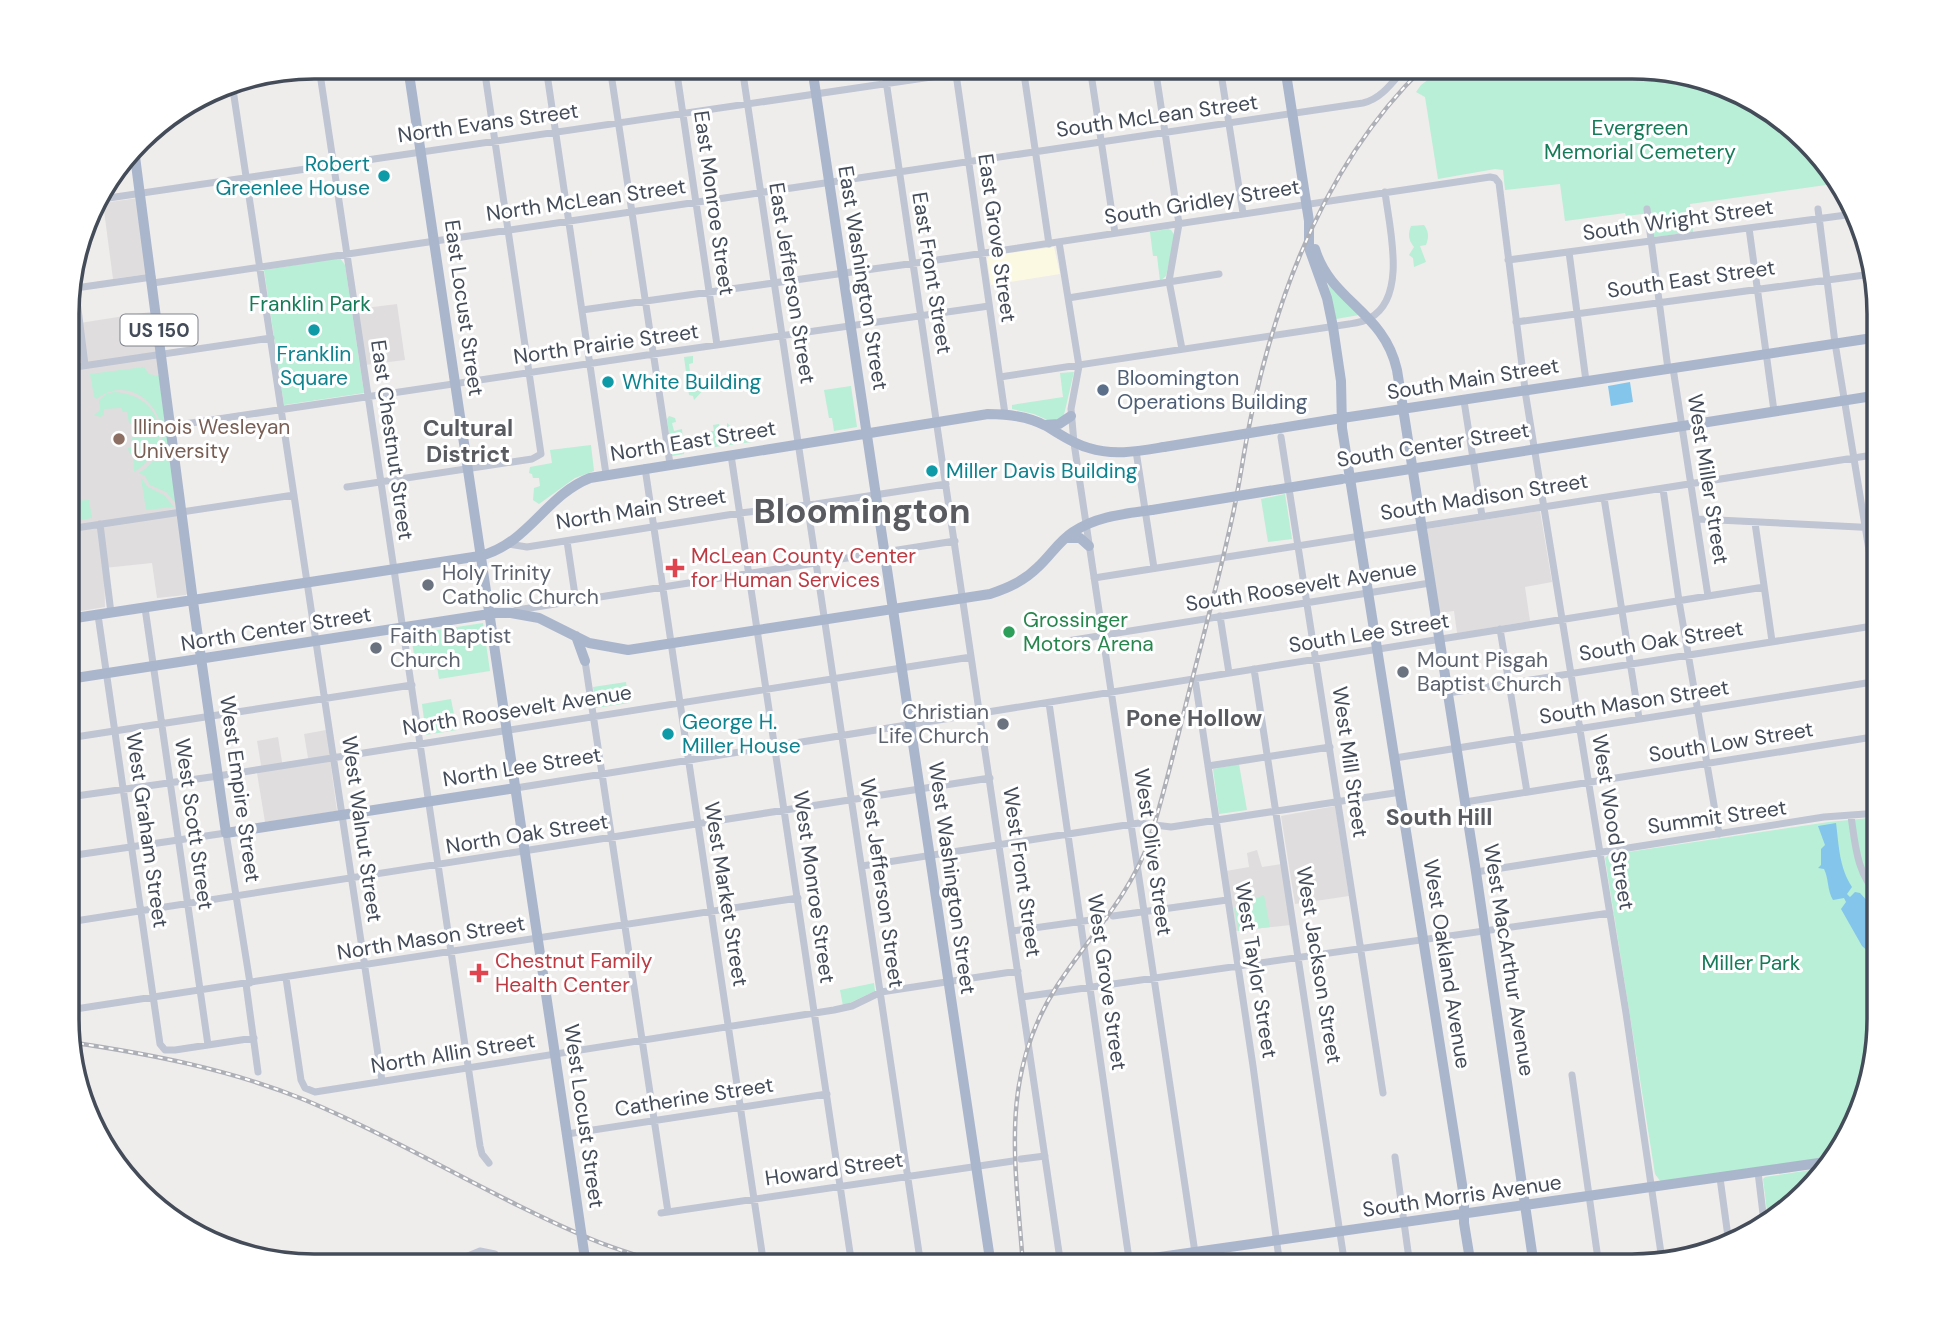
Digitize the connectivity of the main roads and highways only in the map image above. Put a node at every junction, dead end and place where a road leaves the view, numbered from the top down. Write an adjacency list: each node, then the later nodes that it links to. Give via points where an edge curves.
1 (410, 79): 16 (main road, East Locust Street)
2 (814, 79): 12 (main road, East Washington Street)
3 (1287, 79): 5 (main road)
4 (136, 161): 22 (main road, US 150)
5 (1309, 221): 8 (main road, West MacArthur Avenue, via 1325,270 1387,341); 10 (main road, West Oakland Avenue, via 1311,257 1334,327 1341,381)
6 (1867, 339): 8 (main road, South Main Street)
7 (1867, 397): 13 (main road, South Center Street)
8 (1402, 410): 10 (main road, South Main Street); 13 (main road, West MacArthur Avenue)
9 (1071, 416): 11 (main road, via 1059,424)
10 (1339, 419): 11 (main road, South Main Street, bridge, via 1136,451 1101,451 1074,443); 14 (main road, West Oakland Avenue)
11 (1044, 425): 12 (main road, North East Street, via 1027,418 988,414)
12 (867, 433): 15 (main road, East Washington Street); 18 (main road, North East Street, via 586,480 565,491)
13 (1412, 468): 14 (main road, South Center Street); 35 (main road, West MacArthur Avenue)
14 (1346, 479): 17 (main road, South Center Street, bridge, via 1108,517); 36 (main road, West Oakland Avenue, via 1360,535)
15 (876, 495): 23 (main road, West Washington Street)
16 (477, 536): 18 (main road, via 488,544); 20 (main road, East Locust Street)
17 (1065, 538): 19 (main road, via 1080,538); 21 (main road, South Center Street, via 1016,583 990,594)
18 (507, 545): 20 (main road, North East Street)
19 (1089, 546)
20 (480, 556): 22 (main road); 25 (main road, West Locust Street)
21 (963, 598): 23 (main road, North Center Street)
22 (193, 600): 26 (main road); 30 (main road, West Empire Street / US 150)
23 (894, 610): 29 (main road, North Center Street, via 671,645 628,650); 38 (main road, West Washington Street)
24 (512, 613): 25 (main road, North Center Street); 27 (main road, North Center Street, via 546,620); 28 (main road, via 497,623)
25 (489, 614): 28 (main road, West Locust Street); 30 (main road, North Center Street)
26 (79, 618)
27 (576, 636): 29 (main road, North Center Street); 29 (main road, via 585,661)
28 (493, 637): 32 (main road, West Locust Street)
29 (603, 647)
30 (201, 660): 31 (main road, North Center Street); 33 (main road, West Empire Street / US 150)
31 (79, 678)
32 (516, 788): 33 (main road, North Lee Street); 37 (main road, West Locust Street, bridge)
33 (226, 833)
34 (1817, 1163): 35 (main road, South Morris Avenue)
35 (1526, 1206): 36 (main road, South Morris Avenue); 41 (main road, West MacArthur Avenue)
36 (1465, 1215): 39 (main road, South Morris Avenue); 40 (main road, West Oakland Avenue)
37 (584, 1254)
38 (989, 1254)
39 (1184, 1254)
40 (1470, 1254)
41 (1532, 1254)

